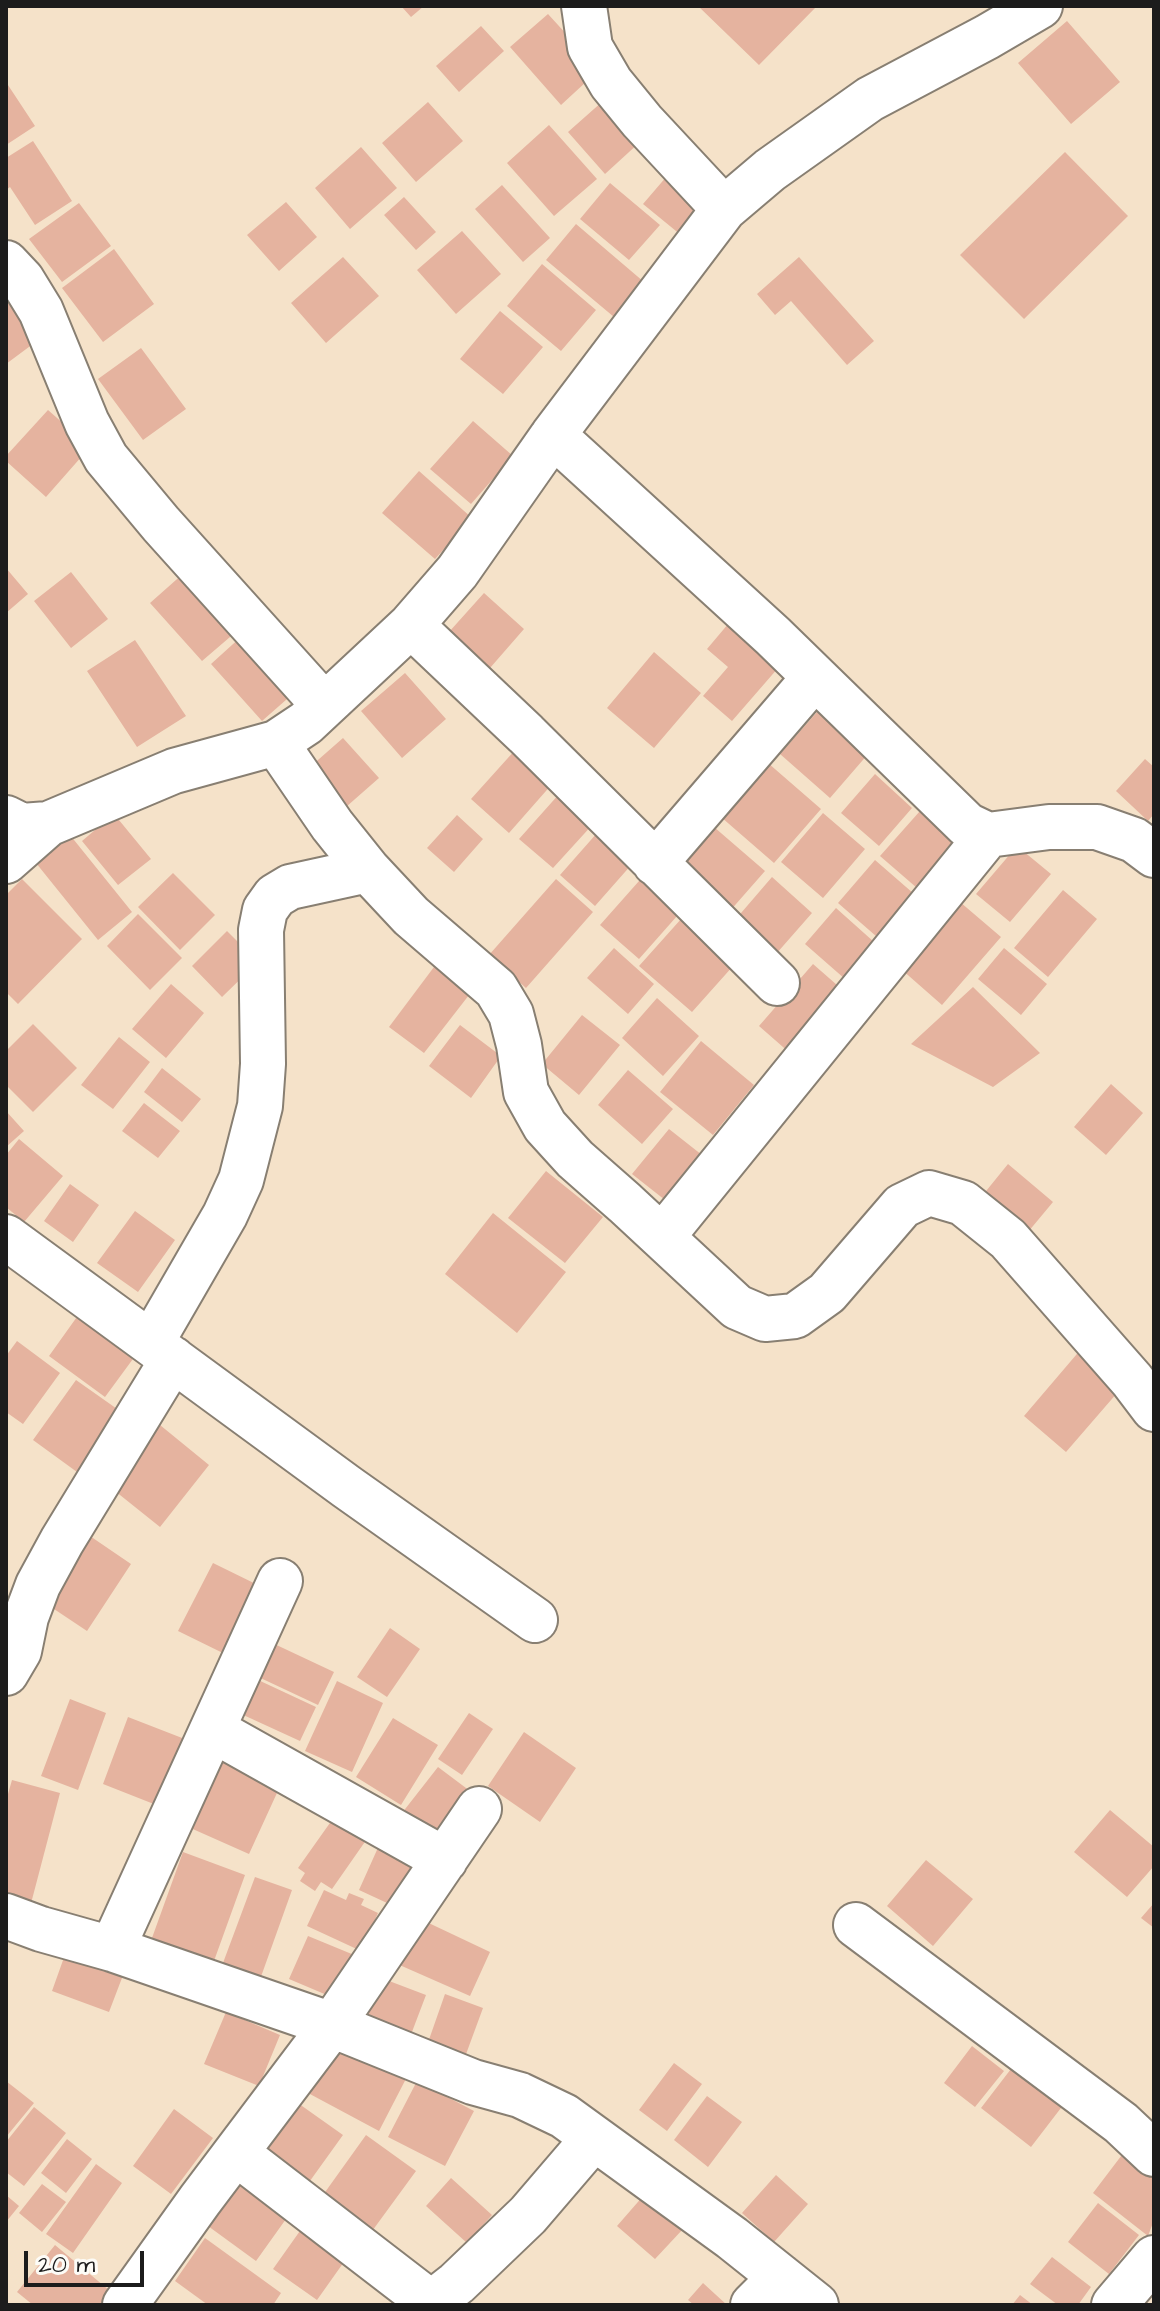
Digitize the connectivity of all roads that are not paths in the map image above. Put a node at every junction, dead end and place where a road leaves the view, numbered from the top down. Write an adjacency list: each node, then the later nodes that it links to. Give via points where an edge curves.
1 (584, 6): 3 (street, via 590,47 611,83)
2 (1040, 6): 3 (street, via 870,99)
3 (724, 209): 5 (street)
4 (6, 263): 8 (street, via 41,311 106,458)
5 (553, 435): 6 (street, via 457,572); 7 (street)
6 (411, 625): 8 (street); 14 (street)
7 (815, 677): 11 (street, via 956,816); 14 (street)
8 (324, 705): 9 (street)
9 (276, 743): 10 (street); 15 (street)
10 (27, 821): 13 (street)
11 (988, 835): 12 (street, via 1097,827 1134,840); 18 (street)
12 (1154, 855)
13 (6, 861)
14 (655, 863): 16 (street)
15 (368, 870): 18 (street, via 411,916 496,989 511,1014 526,1092 545,1126); 19 (street, via 290,887 265,910 260,1106 241,1180)
16 (777, 983)
17 (6, 1237): 19 (street)
18 (662, 1237): 20 (street, via 737,1307 765,1319 795,1316 827,1293 902,1206 929,1193 963,1203 1008,1239)
19 (162, 1351): 22 (street); 23 (street, via 38,1585 19,1651)
20 (1154, 1409)
21 (280, 1581): 24 (street)
22 (535, 1620)
23 (6, 1673)
24 (213, 1730): 26 (street); 29 (street)
25 (479, 1809): 26 (street)
26 (445, 1860): 30 (street)
27 (6, 1916): 29 (street)
28 (856, 1925): 33 (street, via 1121,2123)
29 (112, 1949): 30 (street)
30 (332, 2025): 31 (street, via 520,2095); 32 (street)
31 (594, 2138): 35 (street, via 732,2238); 36 (street, via 528,2215)
32 (236, 2153): 36 (street); 37 (street)
33 (1154, 2154)
34 (1154, 2258): 39 (street)
35 (767, 2291): 38 (street)
36 (430, 2304)
37 (125, 2305)
38 (816, 2305)
39 (1114, 2305)

